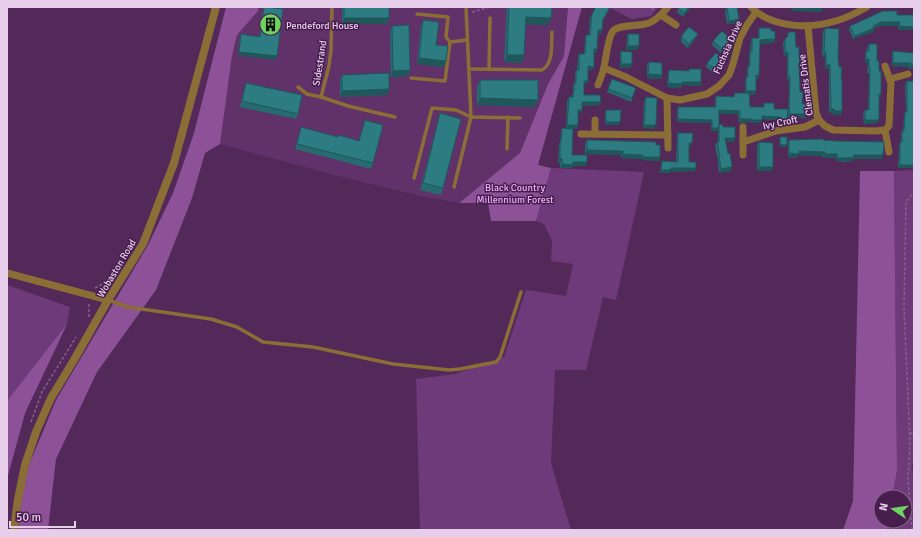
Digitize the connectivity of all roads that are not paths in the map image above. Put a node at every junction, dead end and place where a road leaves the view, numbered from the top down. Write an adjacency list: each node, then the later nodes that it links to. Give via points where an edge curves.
1 (216, 7): 46 (street, Wobaston Road, via 174,163 143,244)
2 (332, 7): 24 (lane, Sidestrand, via 331,50)
3 (466, 7): 13 (lane)
4 (668, 7): 8 (street)
5 (867, 7): 11 (street, via 839,20)
6 (754, 10): 11 (street, via 766,18 795,26); 25 (street, Fuchsia Drive, via 740,38 729,74 719,86 707,94 694,97 680,100)
7 (417, 14): 14 (lane, via 448,17 446,37)
8 (661, 15): 10 (street); 16 (street, via 650,23 618,27 613,30)
9 (490, 18): 18 (lane)
10 (676, 26)
11 (808, 26): 31 (street, Clematis Drive, via 816,113)
12 (552, 32): 18 (lane, via 550,61 547,68)
13 (467, 40): 14 (lane); 17 (lane)
14 (450, 42): 20 (lane, via 445,81)
15 (885, 66): 21 (street)
16 (604, 68): 22 (street); 25 (street, Fuchsia Drive)
17 (469, 69): 18 (lane); 26 (lane)
18 (489, 69)
19 (908, 74): 21 (street)
20 (411, 78)
21 (890, 79): 33 (street, via 889,126)
22 (598, 85)
23 (298, 86): 24 (lane, via 307,94)
24 (321, 97): 27 (lane)
25 (667, 98): 36 (street)
26 (471, 116): 28 (lane); 42 (lane, via 456,110 432,108); 43 (lane)
27 (395, 117)
28 (508, 117): 29 (lane); 39 (lane)
29 (520, 118)
30 (595, 120): 35 (street)
31 (819, 120): 33 (street, Clematis Drive, via 833,130); 37 (street, Ivy Croft, via 805,127 776,131)
32 (744, 127): 37 (street)
33 (885, 130): 40 (street)
34 (581, 134): 35 (street)
35 (596, 134): 36 (street)
36 (668, 135): 38 (street)
37 (743, 142): 41 (street)
38 (668, 148)
39 (507, 149)
40 (889, 152)
41 (743, 155)
42 (414, 178)
43 (454, 187)
44 (7, 273): 46 (street)
45 (521, 292): 46 (lane, via 502,352 496,362 450,370 393,364 313,347 263,342 237,327 211,319 128,307)
46 (108, 300): 47 (street, Wobaston Road, via 51,398 36,432 25,465)
47 (14, 530)

